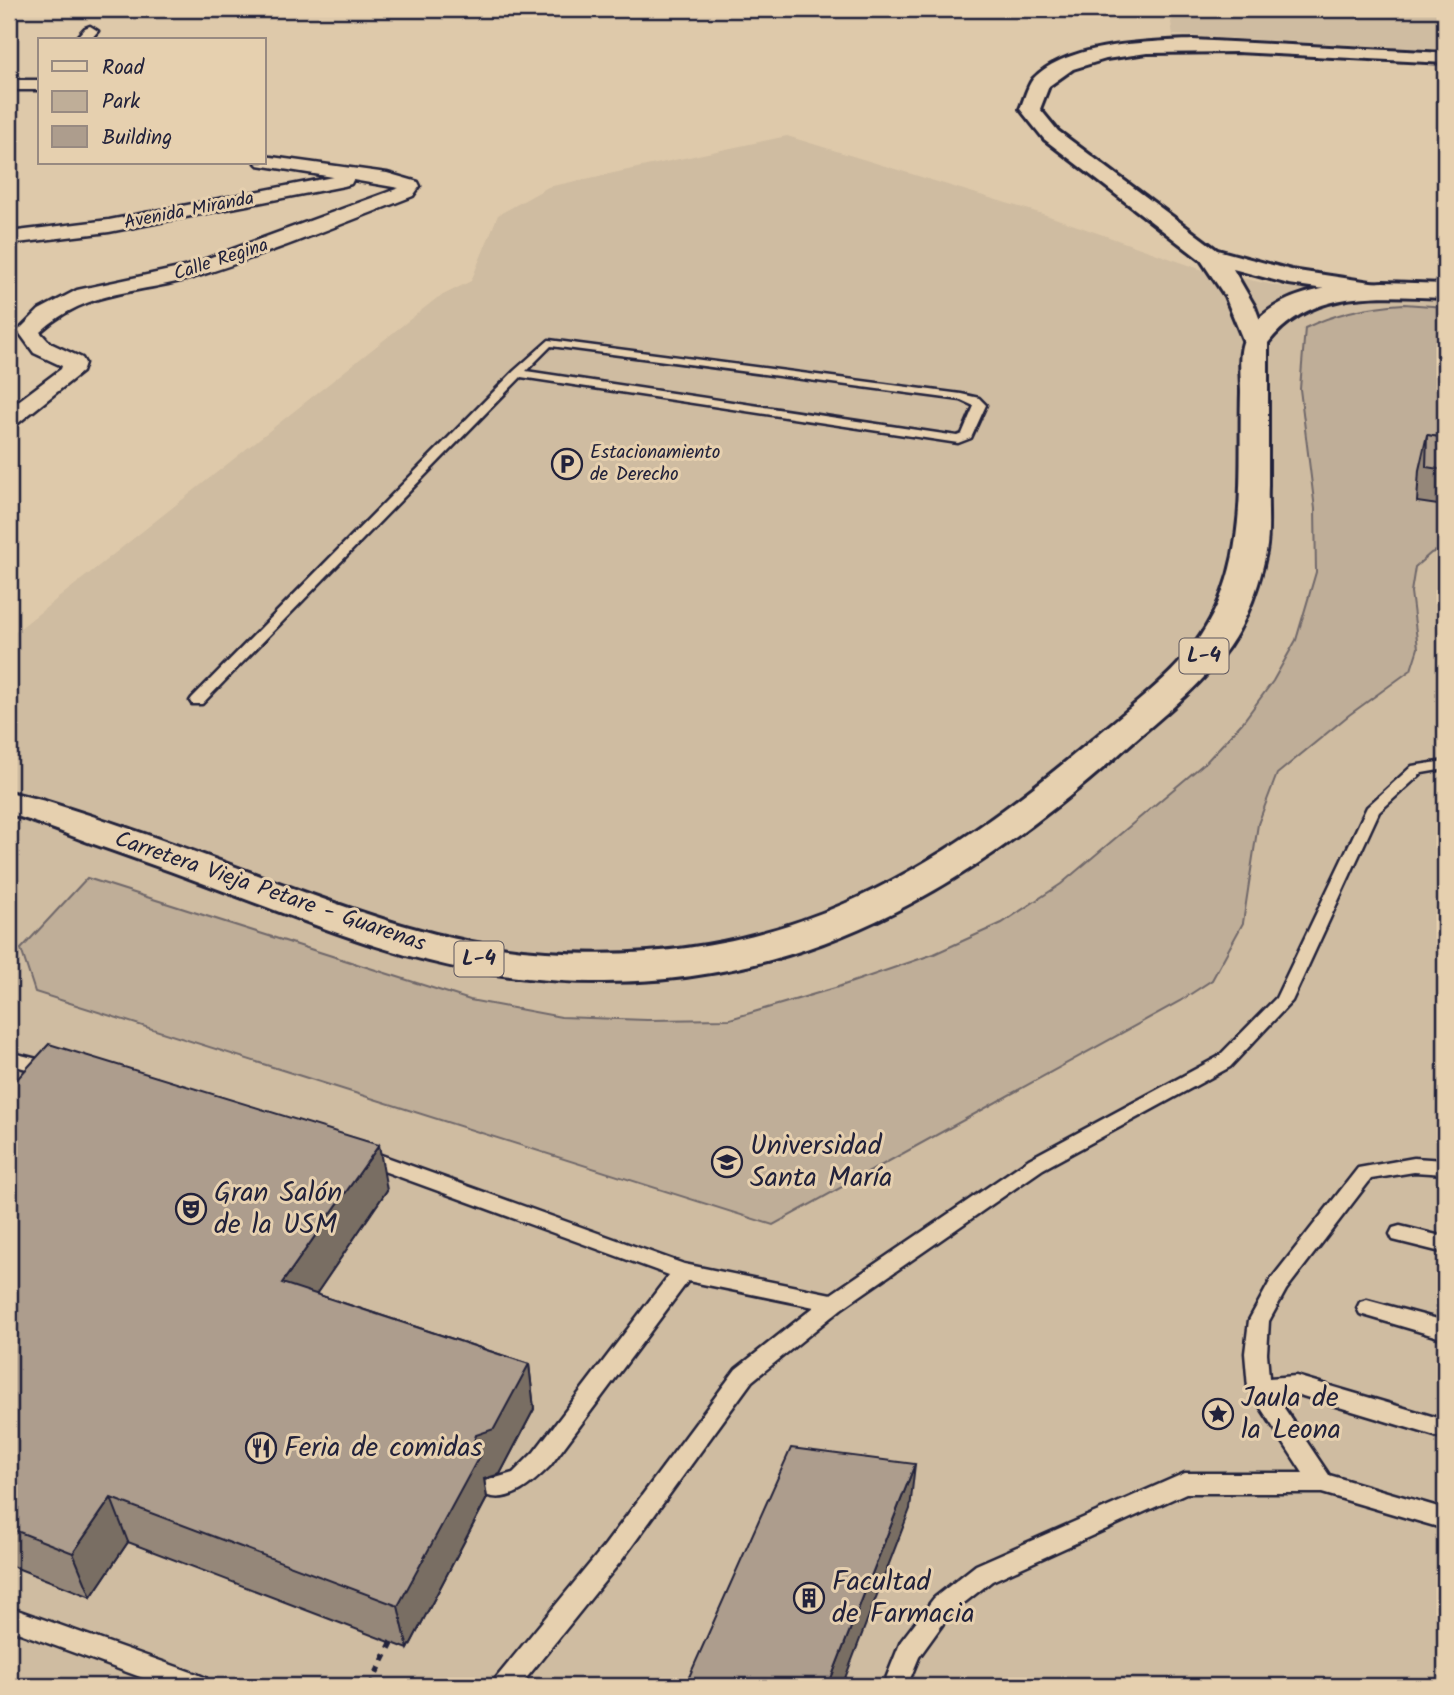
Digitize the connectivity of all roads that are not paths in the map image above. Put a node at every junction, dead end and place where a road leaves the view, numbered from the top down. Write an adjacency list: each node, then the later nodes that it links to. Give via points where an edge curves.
1 (1445, 58): 7 (main road, via 1162,47 1094,56 1067,65 1041,83 1030,109 1051,135)
2 (9, 85): 3 (street)
3 (38, 85)
4 (266, 161): 5 (street, Calle Regina)
5 (367, 176): 6 (street, Avenida Miranda, via 109,226); 12 (street, Calle Regina, via 411,186 391,198 191,272 82,294 40,320 29,331 33,342 74,363 71,372)
6 (9, 238)
7 (1209, 255): 8 (main road, via 1289,277); 10 (main road, via 1235,288)
8 (1375, 289): 9 (main road); 10 (main road, via 1292,307 1273,320)
9 (1445, 291)
10 (1255, 342): 15 (main road, Carretera Vieja Petare - Guarenas / L-4, via 1252,548 1231,610 1203,658 1067,782 953,863 886,902 800,939 717,959 653,968 551,969 498,963 379,933)
11 (518, 373): 11 (lane, via 549,342 961,397 980,405 967,436 958,440); 13 (lane)
12 (9, 419)
13 (197, 701)
14 (1445, 765): 23 (lane, via 1418,769 1372,810 1283,1001 1224,1062 1036,1164)
15 (9, 803)
16 (9, 1058): 17 (lane)
17 (75, 1075)
18 (339, 1147): 22 (lane)
19 (1445, 1167): 26 (lane, via 1414,1164 1365,1173 1279,1284 1259,1320)
20 (1400, 1234): 21 (lane)
21 (1445, 1245)
22 (683, 1272): 23 (lane); 29 (lane, via 542,1459 520,1481)
23 (834, 1303): 33 (lane, via 744,1374 613,1553)
24 (1367, 1308): 25 (lane)
25 (1445, 1330)
26 (1259, 1388): 27 (lane, via 1296,1385); 28 (lane)
27 (1445, 1429)
28 (1322, 1483): 30 (lane); 34 (lane, via 1185,1483 984,1573 942,1606 910,1649)
29 (493, 1488)
30 (1445, 1519)
31 (9, 1618): 32 (lane)
32 (197, 1686)
33 (505, 1686)
34 (895, 1686)

